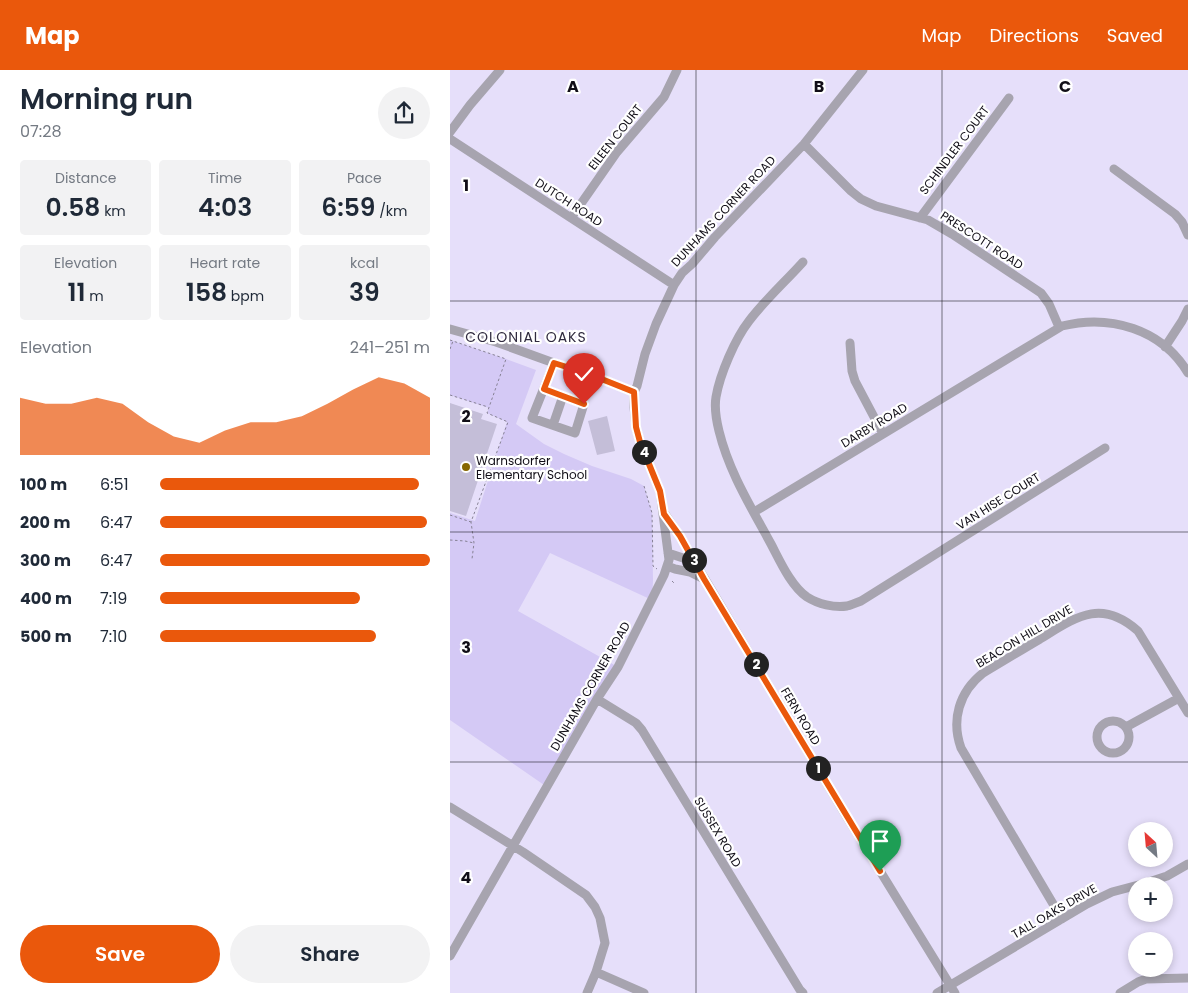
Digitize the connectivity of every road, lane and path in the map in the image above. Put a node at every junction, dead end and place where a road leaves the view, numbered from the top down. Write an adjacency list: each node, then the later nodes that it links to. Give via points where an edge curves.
1 (500, 70): 5 (street)
2 (676, 70): 9 (street, EILEEN COURT, via 664,96 617,152)
3 (863, 70): 7 (street, DUNHAMS CORNER ROAD)
4 (1009, 98): 10 (street, SCHINDLER COURT)
5 (450, 132)
6 (450, 139): 9 (street, DUTCH ROAD)
7 (804, 144): 10 (street, PRESCOTT ROAD, via 860,199); 13 (street, DUNHAMS CORNER ROAD, via 682,273)
8 (1114, 169): 11 (street, via 1175,214)
9 (571, 218): 13 (street, DUTCH ROAD)
10 (920, 218): 15 (street, PRESCOTT ROAD, via 952,234 1041,293)
11 (1188, 235)
12 (803, 262): 33 (street, via 748,322 722,374 716,396 714,410 722,441 736,479)
13 (674, 286): 25 (street, DUNHAMS CORNER ROAD, via 645,354)
14 (1188, 309): 20 (street)
15 (1059, 327): 20 (street, DARBY ROAD, via 1095,321 1119,324 1152,337); 30 (street, DARBY ROAD)
16 (450, 329): 22 (street)
17 (450, 340): 18 (path)
18 (453, 341): 21 (path); 28 (path, via 506,358)
19 (850, 343): 30 (street, via 855,381)
20 (1166, 347): 23 (street, DARBY ROAD)
21 (450, 349)
22 (554, 363): 24 (street); 25 (street)
23 (1188, 373)
24 (544, 389): 27 (street); 29 (street, via 532,418)
25 (634, 392): 34 (street, DUNHAMS CORNER ROAD, via 636,427 660,491)
26 (450, 395): 28 (path)
27 (563, 396): 29 (street); 29 (street, via 584,404 575,433)
28 (489, 408): 36 (path, via 487,413 508,422)
29 (553, 425)
30 (883, 434): 33 (street, DARBY ROAD)
31 (1105, 448): 33 (street, VAN HISE COURT, via 905,575 847,606 822,604 798,590)
32 (644, 486): 41 (path, via 652,513)
33 (754, 512)
34 (664, 514): 39 (street, DUNHAMS CORNER ROAD); 43 (street, FERN ROAD)
35 (450, 515): 36 (path)
36 (471, 522): 38 (path)
37 (450, 540): 38 (path)
38 (474, 543): 40 (path)
39 (668, 553): 42 (street, DUNHAMS CORNER ROAD); 43 (street, via 689,560)
40 (472, 559)
41 (653, 566)
42 (667, 566): 44 (street); 46 (street, DUNHAMS CORNER ROAD, via 618,667)
43 (699, 569): 44 (street, FERN ROAD)
44 (704, 579): 56 (street, FERN ROAD)
45 (1179, 698): 47 (street, BEACON HILL DRIVE); 48 (street); 52 (street, BEACON HILL DRIVE, via 1138,631 1120,618 1093,613 1076,618 983,673 962,698 957,723 962,748)
46 (597, 699): 50 (street, DUNHAMS CORNER ROAD); 59 (street, SUSSEX ROAD, via 642,730)
47 (1188, 713)
48 (1126, 727)
49 (450, 807): 50 (street)
50 (513, 846): 53 (street, DUNHAMS CORNER ROAD); 54 (street, via 586,895 595,907 605,943)
51 (1188, 864): 52 (street, TALL OAKS DRIVE, via 1166,876 1112,892)
52 (1062, 919): 56 (street, TALL OAKS DRIVE)
53 (450, 956)
54 (596, 972): 57 (street); 58 (street)
55 (1188, 978): 61 (street, via 1146,979)
56 (953, 989): 60 (street, TALL OAKS DRIVE)
57 (587, 993)
58 (644, 993)
59 (803, 993)
60 (937, 993)
61 (1120, 993)

